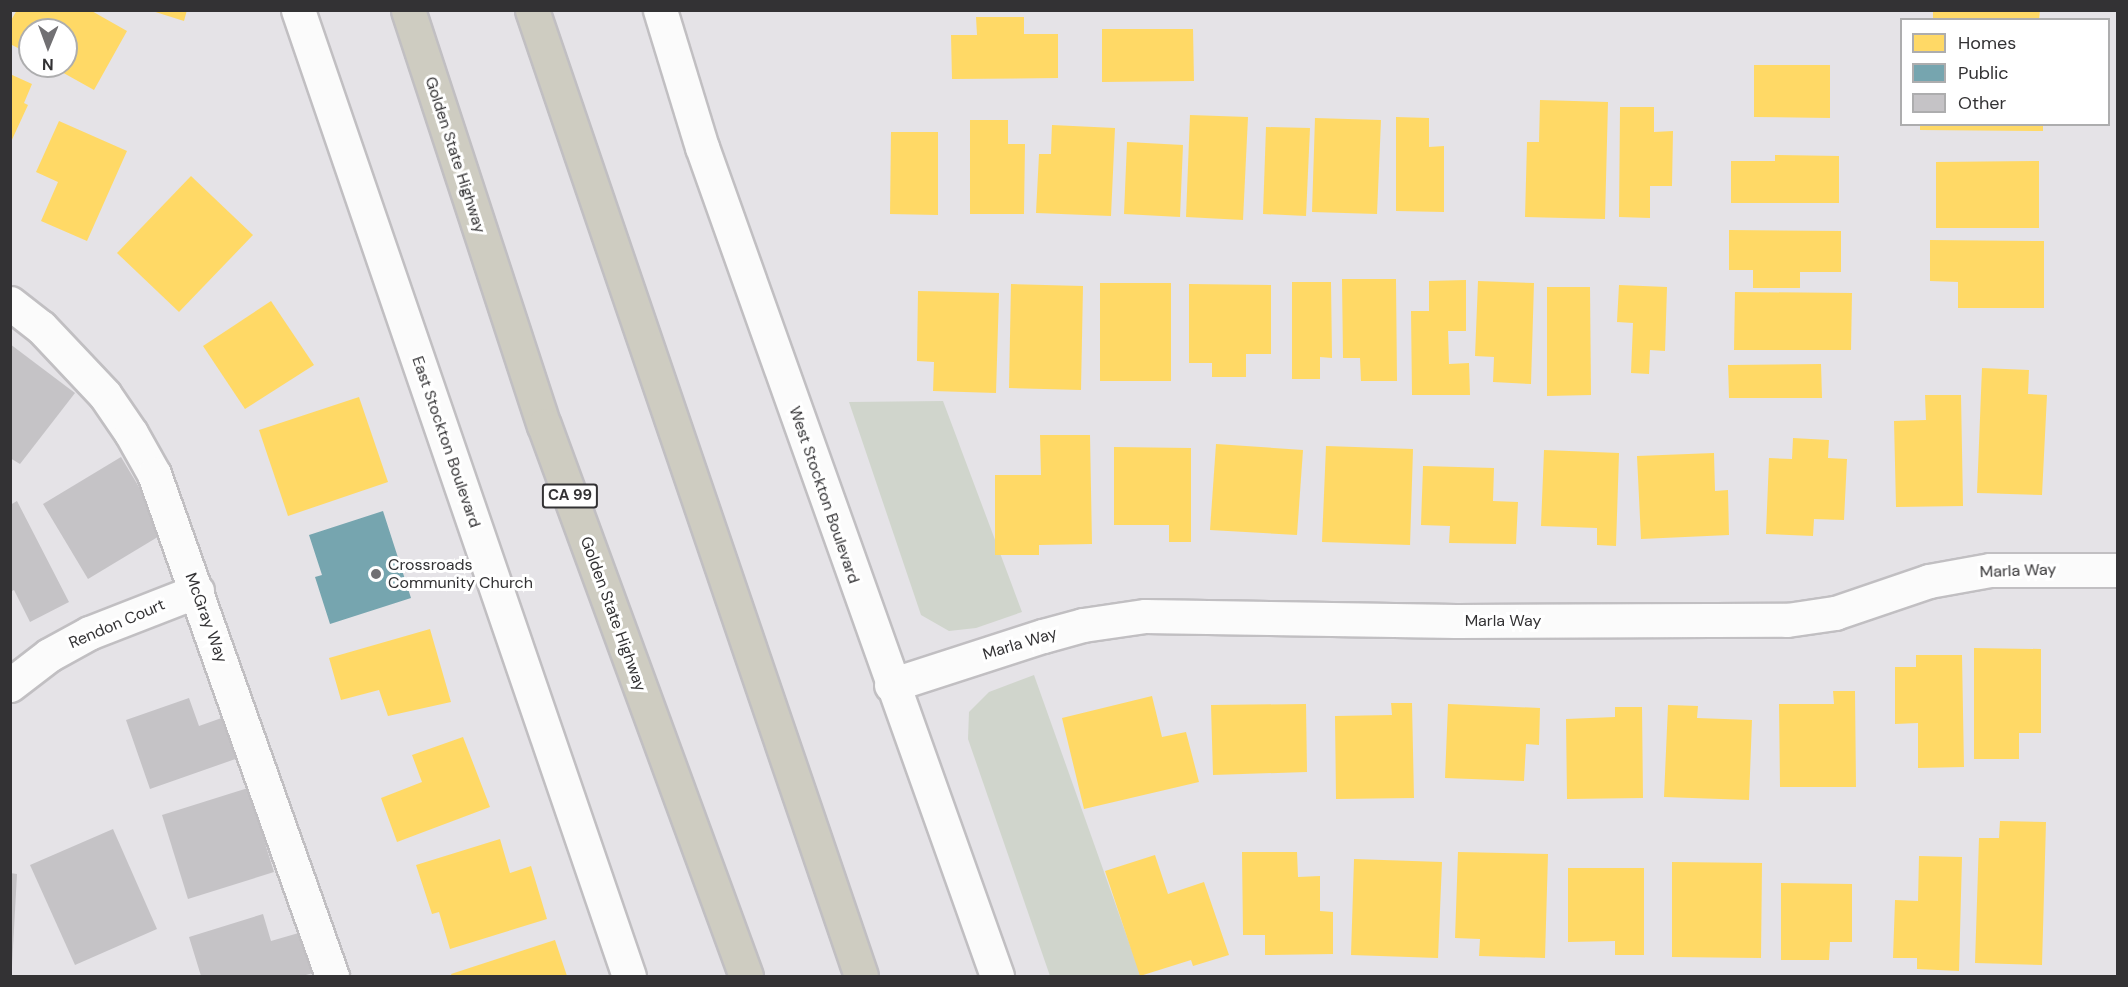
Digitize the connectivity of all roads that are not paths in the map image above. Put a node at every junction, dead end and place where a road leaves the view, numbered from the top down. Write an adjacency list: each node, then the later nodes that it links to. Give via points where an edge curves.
1 (298, 10): 11 (street, East Stockton Boulevard)
2 (408, 10): 12 (highway, Golden State Highway / CA 99, via 544,425)
3 (532, 10): 13 (highway)
4 (660, 10): 9 (street, West Stockton Boulevard, via 702,147)
5 (10, 303): 7 (street, McGray Way, via 74,359 131,433 154,474)
6 (2118, 570): 9 (street, Marla Way, via 1990,570 1929,581 1835,613 1787,620 1456,621 1145,616 1083,625)
7 (197, 591): 8 (street, Rendon Court, via 88,633 49,655); 10 (street, McGray Way)
8 (10, 685)
9 (891, 685): 14 (street, West Stockton Boulevard)
10 (332, 976)
11 (629, 976)
12 (746, 976)
13 (861, 976)
14 (997, 976)

